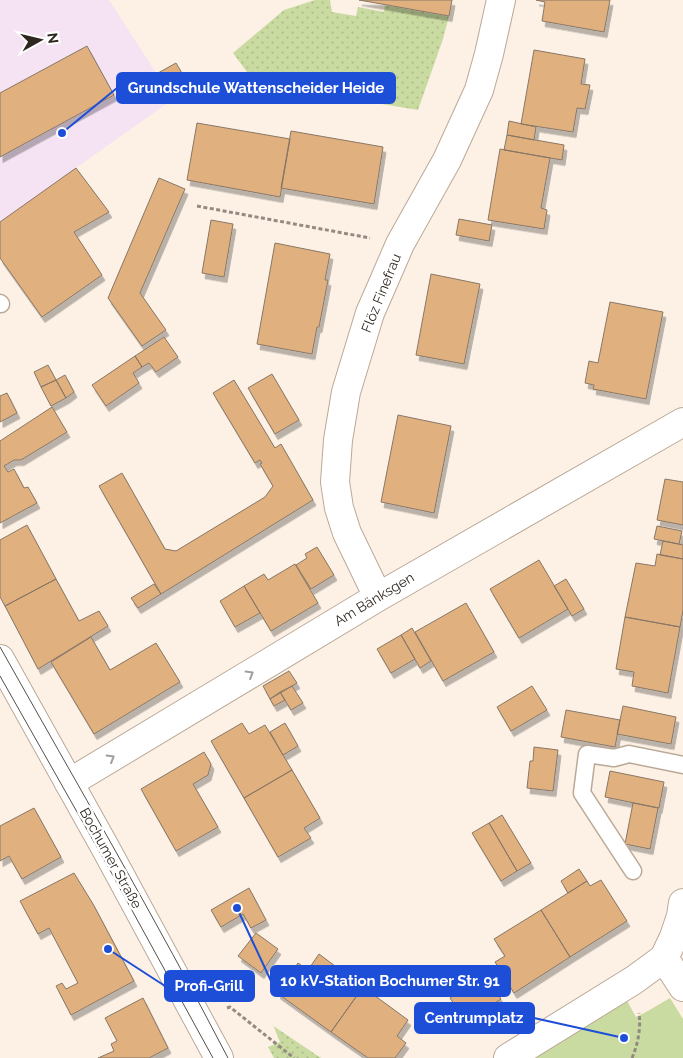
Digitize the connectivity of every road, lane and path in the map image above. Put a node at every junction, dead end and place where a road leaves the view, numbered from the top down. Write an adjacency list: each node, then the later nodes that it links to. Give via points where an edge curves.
1 (501, 0): 3 (street, Flöz Finefrau, via 479,90 448,160)
2 (197, 206): 3 (path)
3 (400, 244): 5 (street, Flöz Finefrau, via 370,313 346,392 335,482 347,533)
4 (683, 422): 5 (street, Am Bänksgen)
5 (378, 597): 8 (street, Am Bänksgen, one-way to 5)
6 (0, 659): 8 (street, Bochumer Straße)
7 (683, 765): 9 (lane, via 629,754 614,758 587,754 582,793)
8 (69, 783): 14 (street, Bochumer Straße)
9 (633, 871)
10 (683, 903): 11 (street, via 674,937)
11 (664, 958): 12 (street); 13 (street)
12 (634, 980): 17 (street); 18 (path, via 640,1018 639,1036)
13 (683, 987)
14 (197, 1016): 15 (street, Bochumer Straße); 16 (path, via 230,1008)
15 (220, 1058)
16 (294, 1058)
17 (508, 1058)
18 (632, 1058)

